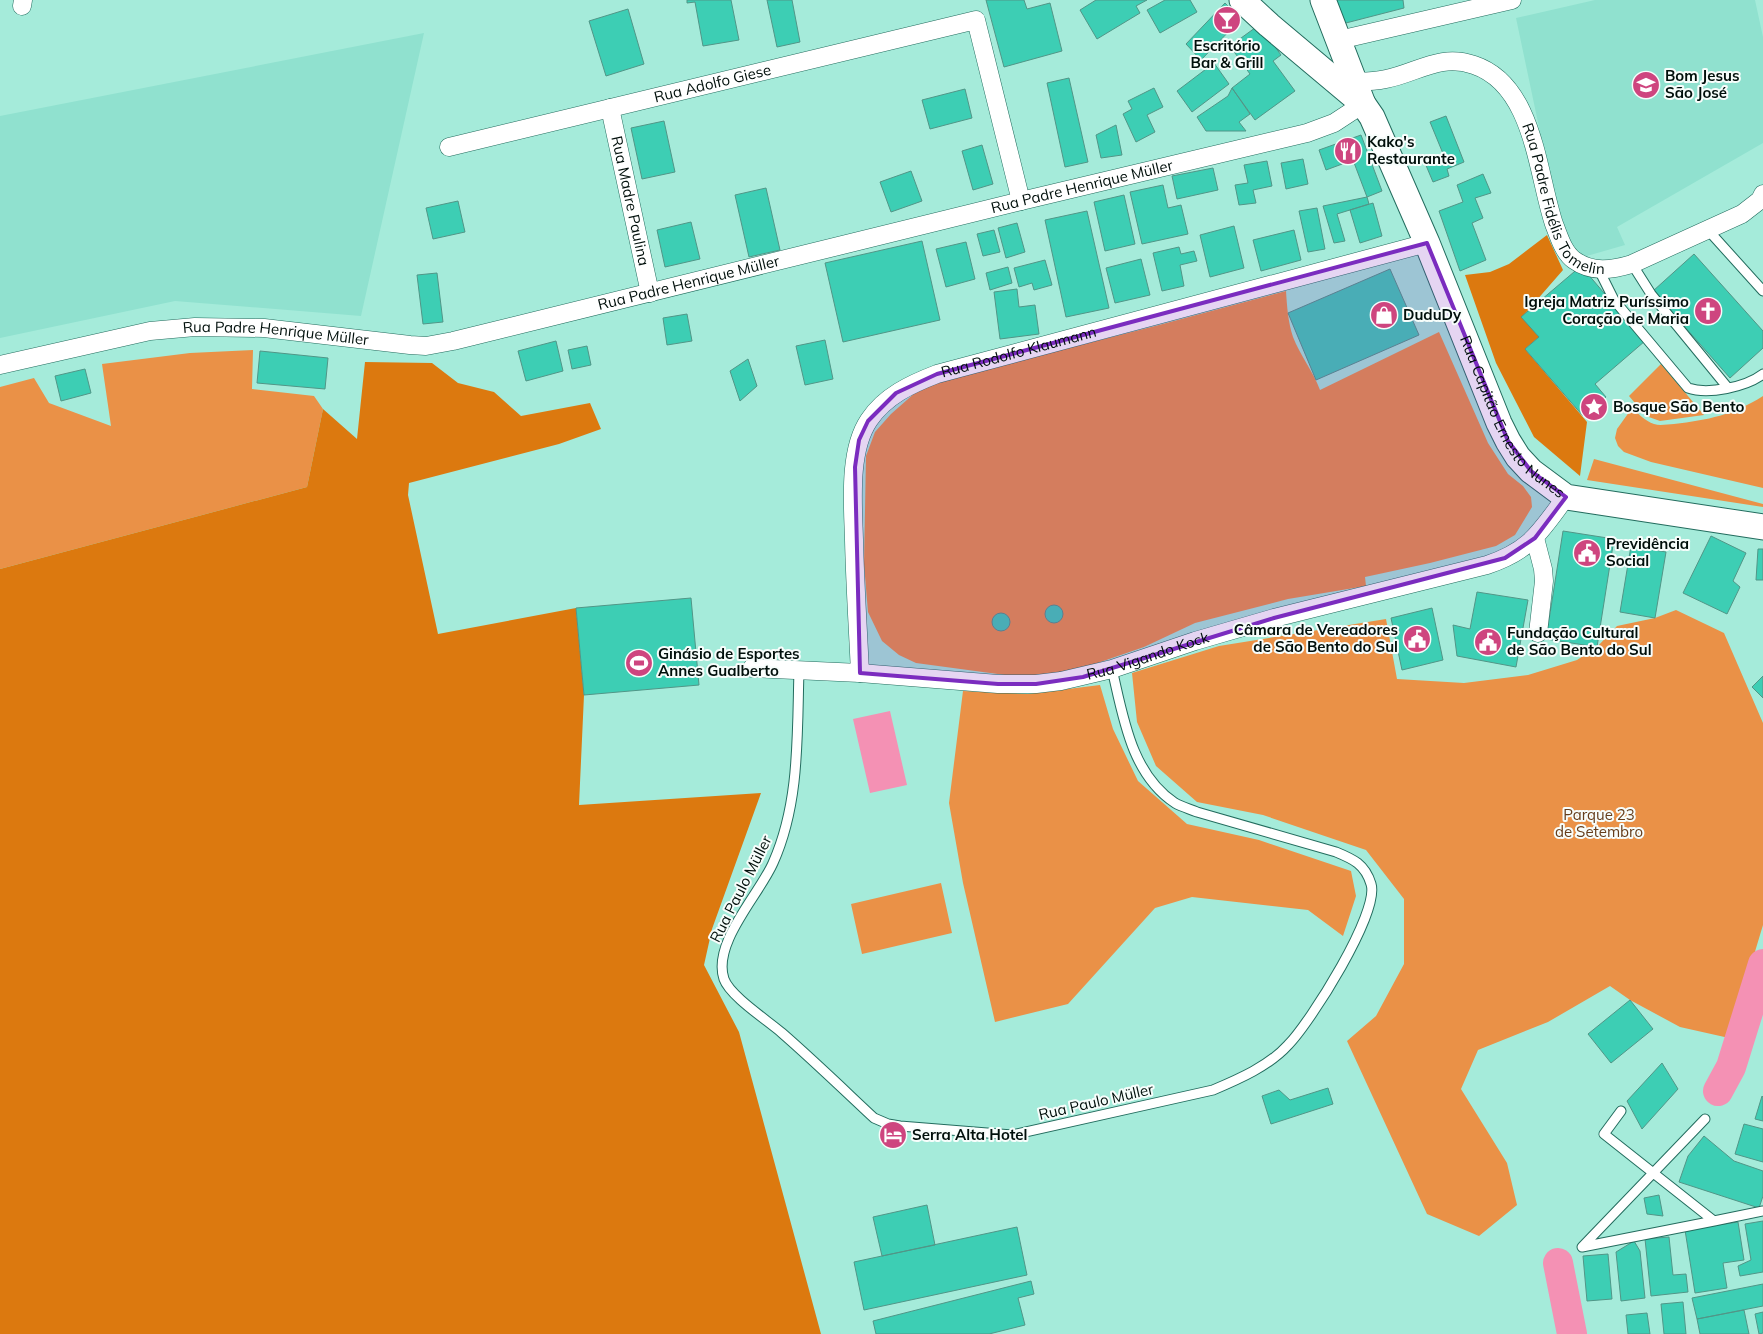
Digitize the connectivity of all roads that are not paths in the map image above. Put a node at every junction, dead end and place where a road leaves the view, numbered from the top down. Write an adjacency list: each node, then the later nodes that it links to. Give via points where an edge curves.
1 (1242, 0): 5 (main road, Rua Capitão Ernesto Nunes)
2 (1323, 0): 4 (main road)
3 (1512, 0): 4 (street)
4 (1339, 40): 5 (main road, via 1332,58 1324,61); 7 (main road)
5 (1310, 59): 7 (main road, Rua Capitão Ernesto Nunes)
6 (1387, 79): 7 (street, Rua Padre Fidélis Tomelin); 7 (street, via 1373,98); 15 (street, Rua Padre Fidélis Tomelin, via 1434,63 1453,61 1489,72 1504,85 1526,122 1552,216 1565,250 1573,260)
7 (1356, 96): 10 (street, Rua Padre Henrique Müller, via 1334,122 1307,133); 13 (main road, Rua Capitão Ernesto Nunes)
8 (610, 108): 9 (street, Rua Adolfo Giese); 10 (street, Rua Adolfo Giese, via 976,20); 17 (street, Rua Madre Paulina)
9 (449, 147)
10 (1021, 201): 17 (street, Rua Padre Henrique Müller)
11 (1762, 202): 12 (street, Rua Padre Fidélis Tomelin)
12 (1708, 230): 14 (street, Rua Padre Fidélis Tomelin); 16 (lane)
13 (1427, 243): 21 (main road, Rua Capitão Ernesto Nunes, via 1490,404 1508,441 1531,471); 28 (street, Rua Rodolfo Klaumann, via 937,374 896,393 868,420 859,440 855,467 854,557)
14 (1632, 264): 15 (street, Rua Padre Fidélis Tomelin); 20 (lane, via 1651,294)
15 (1599, 270): 20 (lane, via 1614,300 1688,388 1699,391)
16 (1763, 291)
17 (650, 293): 18 (street, Rua Padre Henrique Müller, via 426,346 264,328 195,327 150,331)
18 (0, 365)
19 (1763, 374): 20 (lane, via 1747,384)
20 (1728, 388)
21 (1566, 497): 22 (main road, Rua Capitão Ernesto Nunes); 23 (street, Rua Vigando Kock)
22 (1763, 527)
23 (1535, 538): 24 (street, via 1544,569); 26 (street, Rua Vigando Kock, via 1520,550 1487,565 1256,623)
24 (1538, 633)
25 (752, 668): 27 (street, Rua Vigando Kock)
26 (1112, 669): 27 (lane, Rua Paulo Müller, via 1131,743 1151,780 1162,792 1176,804 1197,812 1355,859 1371,885 1371,896 1358,934 1320,1003 1287,1046 1266,1062 1213,1090 1012,1135 881,1122 782,1032 738,997 724,980 722,969 726,946 772,865 790,815); 28 (street, Rua Vigando Kock, via 1036,684)
27 (799, 670): 28 (street, Rua Vigando Kock)
28 (860, 673)
29 (1621, 1111): 31 (lane, via 1604,1134)
30 (1705, 1118): 31 (lane)
31 (1654, 1172): 33 (lane); 33 (lane, via 1582,1247)
32 (1763, 1211): 33 (lane)
33 (1714, 1220)

